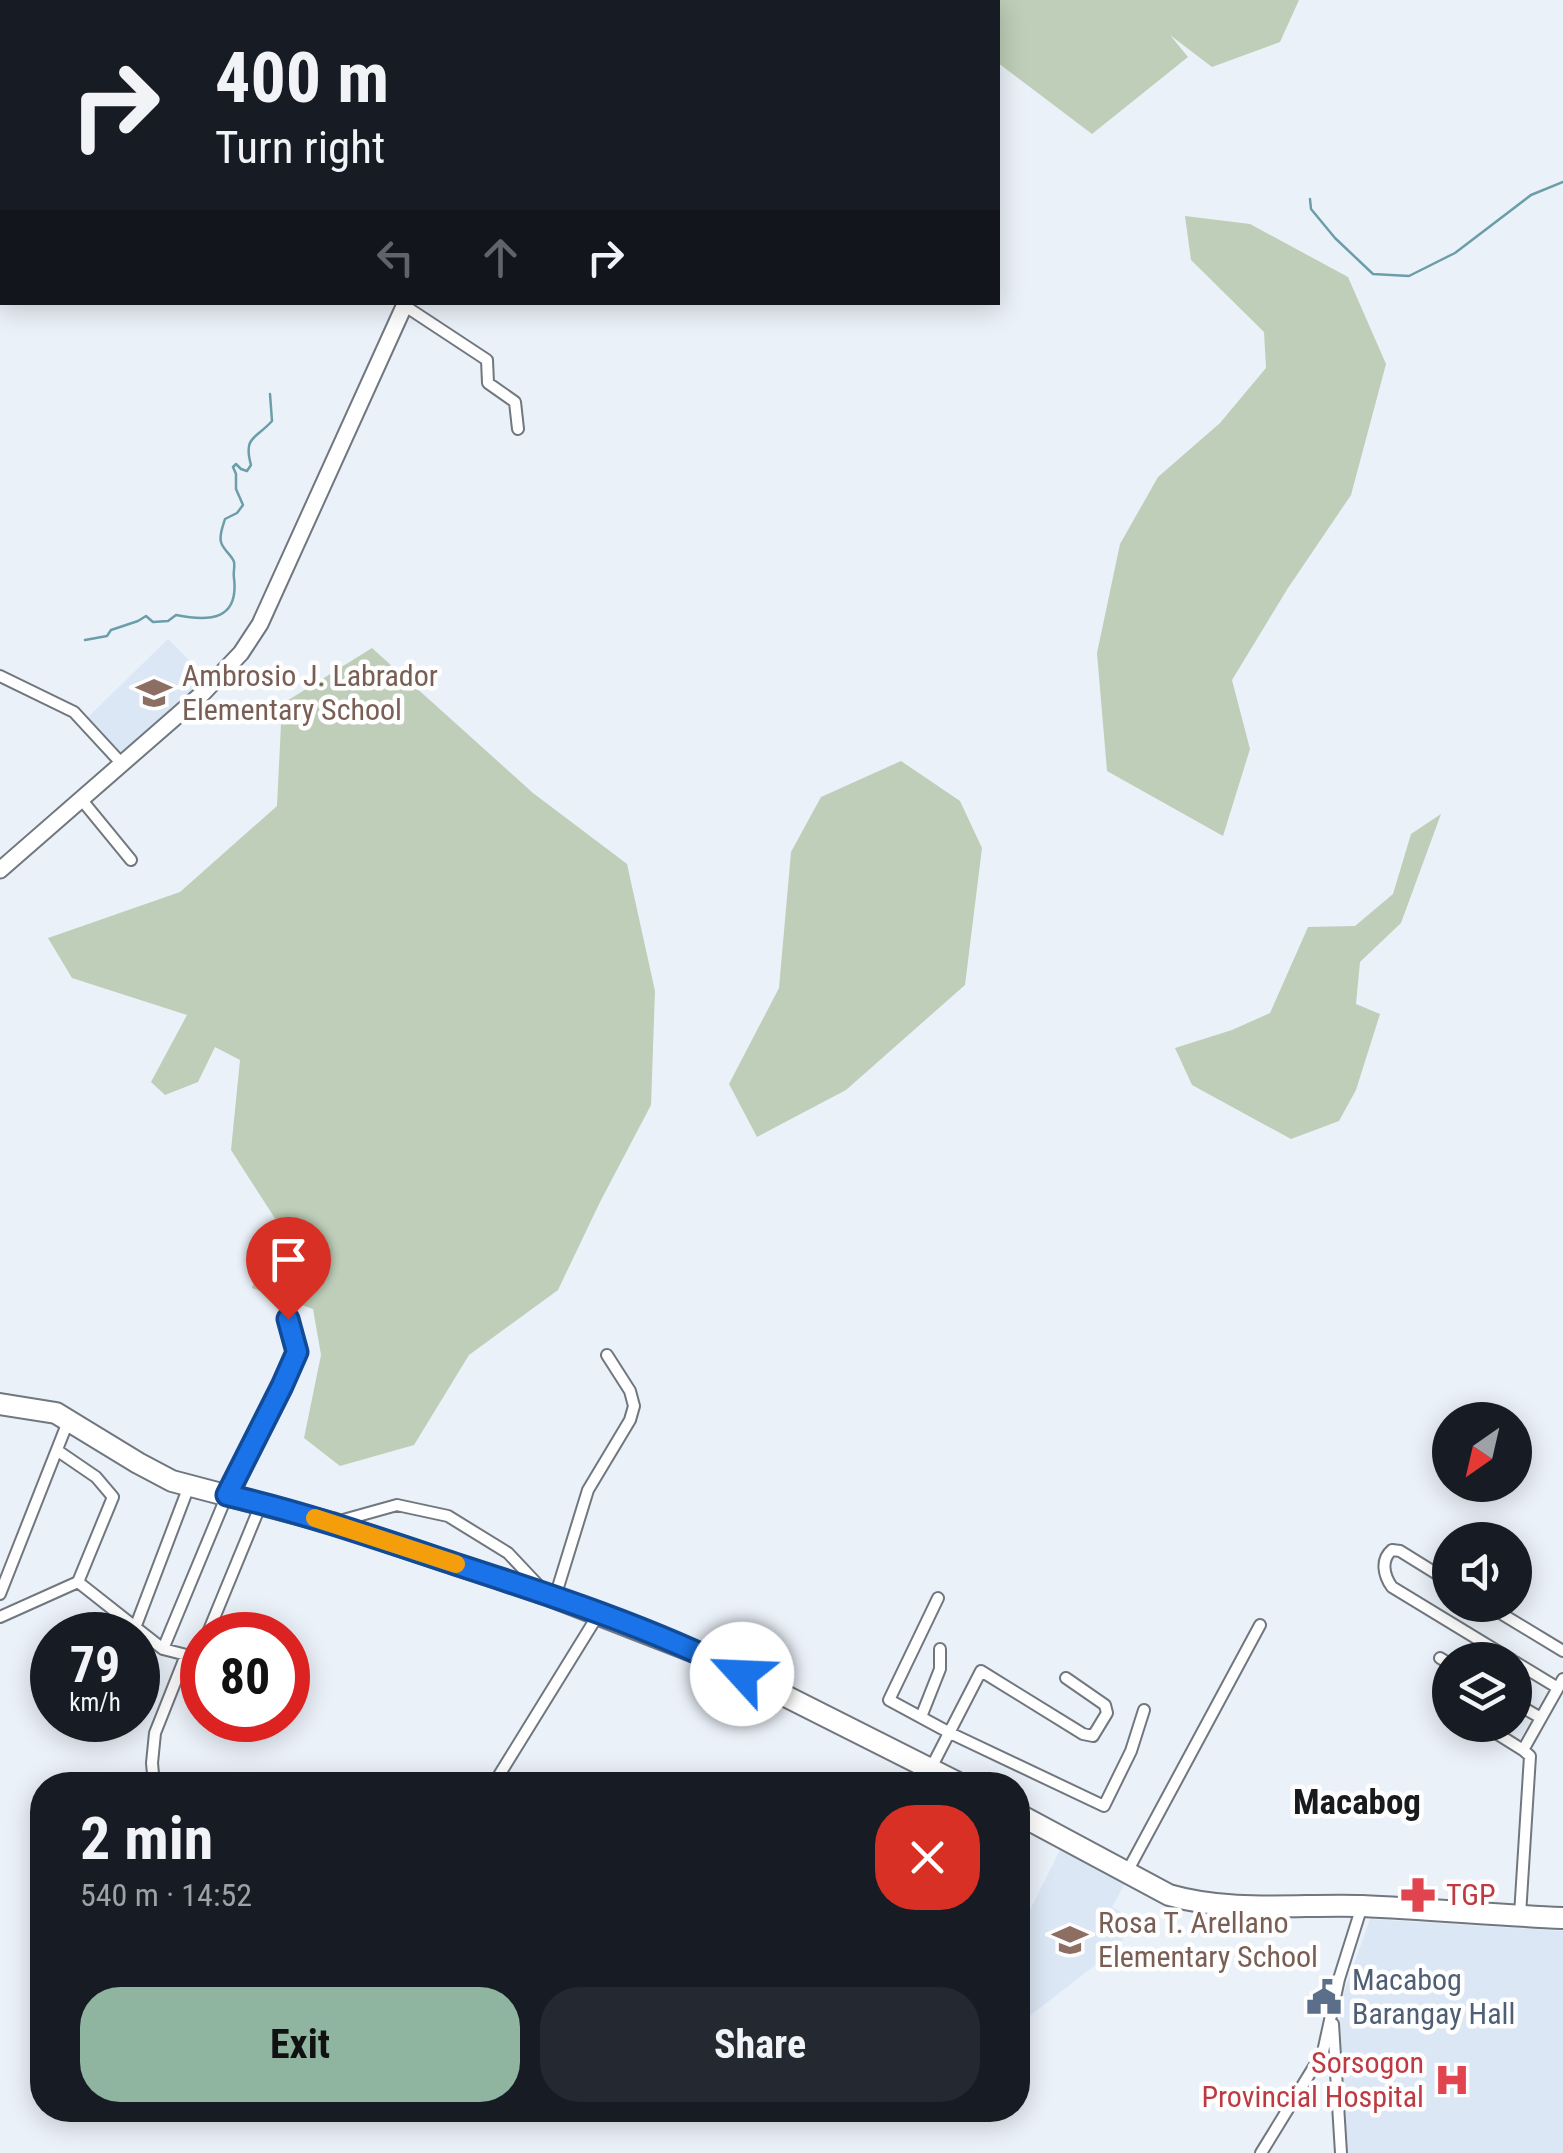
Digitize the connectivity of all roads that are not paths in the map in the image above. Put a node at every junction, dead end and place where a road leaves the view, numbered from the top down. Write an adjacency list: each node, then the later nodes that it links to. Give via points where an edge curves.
1 (406, 305): 5 (street, via 260,624 203,693)
2 (407, 305): 3 (street, via 488,360 488,383 515,402)
3 (518, 429)
4 (0, 676): 5 (street, via 74,712)
5 (122, 764): 6 (street)
6 (81, 800): 7 (street); 8 (street)
7 (131, 860)
8 (0, 870)
9 (288, 1319): 15 (street, via 297,1352)
10 (607, 1355): 21 (street, via 634,1406 588,1490)
11 (0, 1404): 12 (highway)
12 (69, 1420): 13 (street); 14 (highway)
13 (58, 1451): 19 (street, via 113,1497); 20 (street)
14 (189, 1486): 15 (highway); 25 (street)
15 (227, 1495): 16 (highway); 34 (street)
16 (261, 1503): 17 (highway); 26 (street)
17 (332, 1523): 21 (highway); 21 (street, via 397,1504 448,1516 508,1553)
18 (1432, 1571): 23 (street, via 1392,1550 1384,1570 1392,1587)
19 (78, 1582): 24 (street); 28 (street)
20 (0, 1594)
21 (551, 1596): 27 (highway)
22 (938, 1598): 44 (street, via 889,1700)
23 (1432, 1611)
24 (115, 1612)
25 (141, 1612)
26 (216, 1612)
27 (598, 1614): 49 (highway, via 710,1658); 51 (street)
28 (0, 1616)
29 (1449, 1622): 32 (street)
30 (1516, 1622): 36 (street)
31 (1260, 1625): 54 (street)
32 (1482, 1642)
33 (160, 1647): 34 (street)
34 (163, 1649): 37 (street)
35 (940, 1649): 44 (street, via 940,1668)
36 (1563, 1651)
37 (180, 1652)
38 (1532, 1670): 40 (street)
39 (1066, 1678): 46 (street, via 1105,1705 1093,1736 982,1671)
40 (1560, 1684): 45 (street)
41 (180, 1687): 50 (street, via 155,1733)
42 (1144, 1710): 46 (street, via 1104,1806)
43 (1532, 1713): 45 (street)
44 (921, 1718): 46 (street)
45 (1541, 1718): 48 (street)
46 (950, 1732): 49 (street)
47 (1510, 1742): 48 (street)
48 (1523, 1750): 56 (street, via 1530,1756)
49 (931, 1768): 52 (highway)
50 (153, 1772)
51 (502, 1772)
52 (938, 1772)
53 (1030, 1821): 54 (highway)
54 (1126, 1873): 55 (highway, via 1193,1902)
55 (1362, 1906): 56 (highway); 58 (street)
56 (1520, 1916): 57 (highway)
57 (1563, 1918)
58 (1332, 2010): 59 (street, via 1323,2052); 60 (street)
59 (1261, 2153)
60 (1341, 2153)

